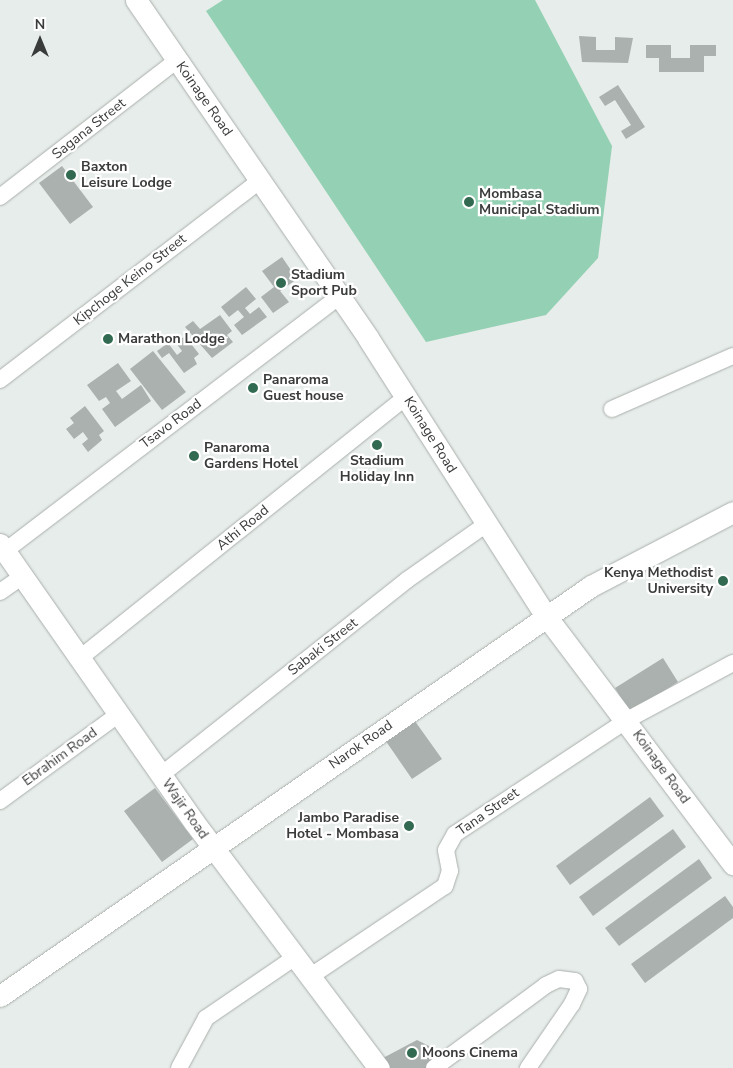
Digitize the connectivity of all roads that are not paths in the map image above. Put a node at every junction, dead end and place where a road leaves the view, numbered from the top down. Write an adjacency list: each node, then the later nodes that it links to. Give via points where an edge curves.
1 (136, 0): 2 (street, Koinage Road)
2 (177, 60): 3 (street, Koinage Road); 4 (street, Sagana Street)
3 (259, 181): 5 (street, Koinage Road); 7 (street, Kipchoge Keino Street)
4 (0, 197)
5 (338, 297): 8 (street, Koinage Road); 12 (street, Tsavo Road)
6 (733, 356): 9 (street)
7 (0, 380)
8 (406, 397): 11 (street, Koinage Road); 16 (street, Athi Road)
9 (612, 409)
10 (733, 512): 15 (street, Narok Road, via 591,586)
11 (488, 523): 15 (street, Koinage Road); 20 (street, Sabaki Street, via 407,580)
12 (2, 547): 13 (street, Wajir Road)
13 (23, 576): 14 (street); 16 (street, Wajir Road)
14 (0, 592)
15 (546, 616): 19 (street, Koinage Road); 22 (street, Narok Road)
16 (80, 658): 18 (street, Wajir Road)
17 (733, 663): 19 (street, Tana Street)
18 (119, 714): 20 (street, Wajir Road); 21 (street, Ebrahim Road)
19 (627, 720): 23 (street, Koinage Road); 25 (street, Tana Street, via 455,834 446,850 450,871 445,886)
20 (161, 775): 22 (street, Wajir Road)
21 (0, 801)
22 (213, 848): 24 (street, Wajir Road); 26 (street, Narok Road)
23 (733, 864)
24 (297, 956): 25 (street, Wajir Road); 27 (street, via 206,1018)
25 (311, 976): 28 (street, Wajir Road)
26 (0, 996)
27 (179, 1068)
28 (379, 1068)
29 (434, 1068): 30 (street, via 546,985 559,978 575,981 579,989 572,1004)
30 (528, 1068)

